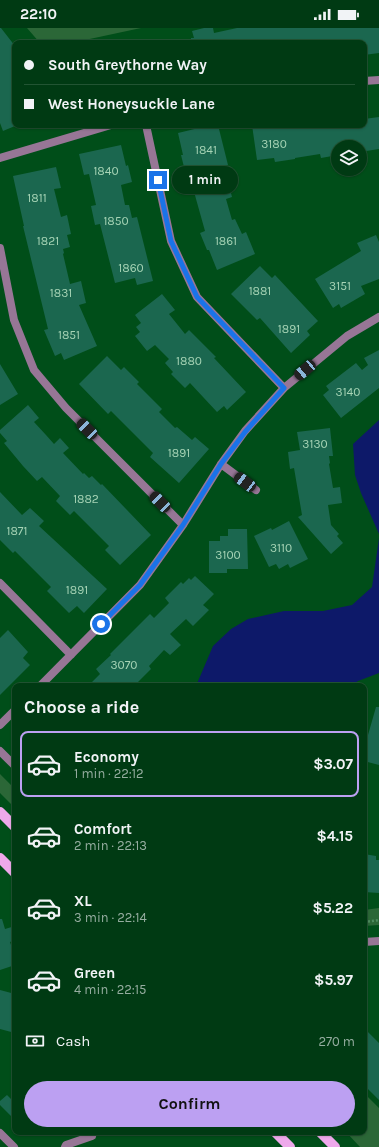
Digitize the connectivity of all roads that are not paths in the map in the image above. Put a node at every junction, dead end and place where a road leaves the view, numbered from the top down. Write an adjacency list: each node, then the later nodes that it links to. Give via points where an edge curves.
1 (379, 80): 2 (street)
2 (367, 81)
3 (101, 128): 5 (street)
4 (147, 128): 8 (street, via 171,241 197,297)
5 (0, 158)
6 (0, 248): 11 (street, via 14,320 34,370 66,408)
7 (379, 317): 8 (street, via 347,336)
8 (284, 388): 9 (street)
9 (221, 464): 10 (street); 11 (street)
10 (256, 490)
11 (183, 525): 13 (street, via 140,585)
12 (0, 583): 13 (street)
13 (71, 655): 14 (street)
14 (43, 683)
15 (12, 713): 16 (street)
16 (0, 725)
17 (0, 751): 18 (street)
18 (12, 763)
19 (0, 812): 20 (main road)
20 (12, 824)
21 (0, 858): 22 (main road)
22 (12, 870)
23 (379, 941): 24 (street)
24 (367, 942)
25 (0, 1133): 29 (street)
26 (278, 1135): 31 (main road)
27 (323, 1135): 32 (main road)
28 (92, 1136): 30 (street)
29 (14, 1147)
30 (65, 1147)
31 (290, 1147)
32 (335, 1147)

